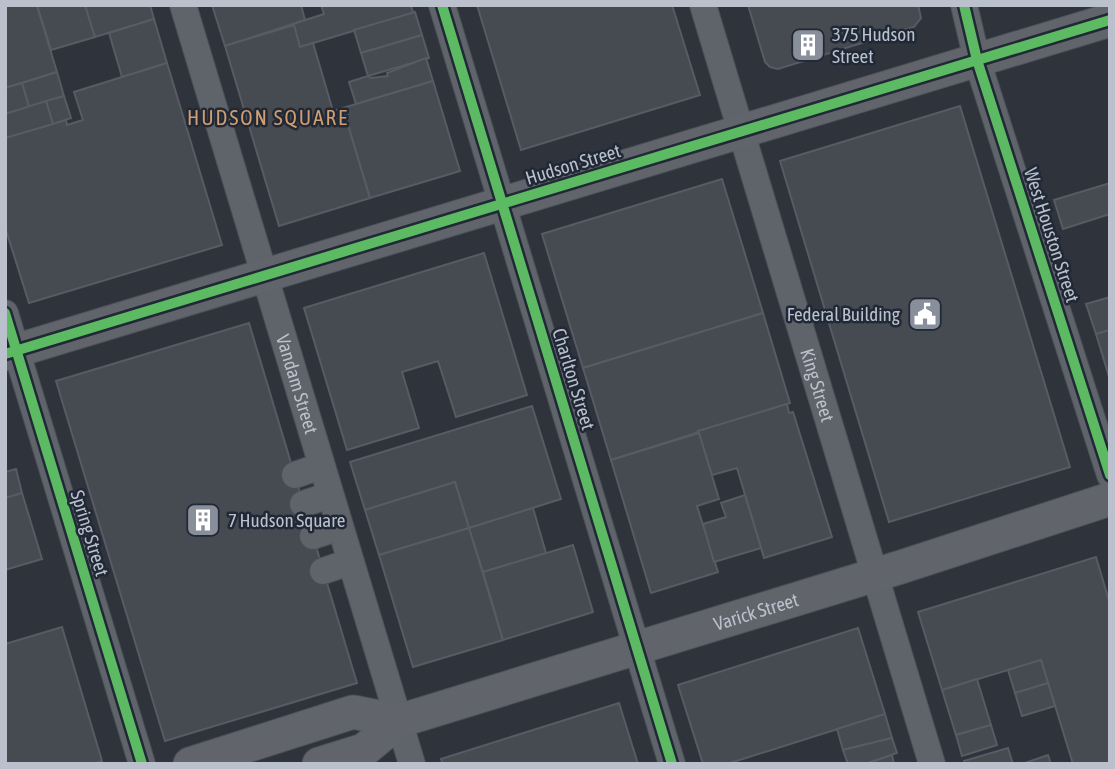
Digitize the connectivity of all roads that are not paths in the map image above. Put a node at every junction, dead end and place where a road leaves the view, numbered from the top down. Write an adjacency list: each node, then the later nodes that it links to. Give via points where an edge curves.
1 (183, 5): 9 (street, Vandam Street)
2 (442, 5): 8 (street, Charlton Street)
3 (703, 5): 7 (street, King Street)
4 (964, 5): 6 (street, West Houston Street)
5 (1110, 20): 6 (main road, Hudson Street)
6 (977, 60): 7 (main road, Hudson Street); 14 (street, West Houston Street)
7 (741, 131): 8 (main road, Hudson Street); 22 (street, King Street)
8 (503, 204): 9 (main road, Hudson Street); 23 (street, Charlton Street)
9 (263, 276): 11 (main road, Hudson Street); 12 (street, Vandam Street)
10 (5, 313): 11 (street, Spring Street)
11 (11, 353): 25 (street, Spring Street)
12 (321, 466): 13 (street); 15 (street, Vandam Street)
13 (295, 475)
14 (1110, 475)
15 (330, 495): 17 (street); 18 (street, Vandam Street)
16 (1110, 499): 22 (main road, Varick Street)
17 (303, 503)
18 (340, 527): 19 (street); 20 (street, Vandam Street)
19 (313, 536)
20 (350, 562): 21 (street); 24 (street, Vandam Street)
21 (323, 570)
22 (875, 575): 23 (main road, Varick Street); 30 (street, King Street)
23 (636, 647): 24 (main road, Varick Street); 29 (street, Charlton Street)
24 (399, 721): 26 (main road, Varick Street, via 353,712); 27 (main road, Varick Street, via 363,750); 28 (street, Vandam Street)
25 (142, 764)
26 (190, 764)
27 (319, 764)
28 (412, 764)
29 (672, 764)
30 (932, 764)

